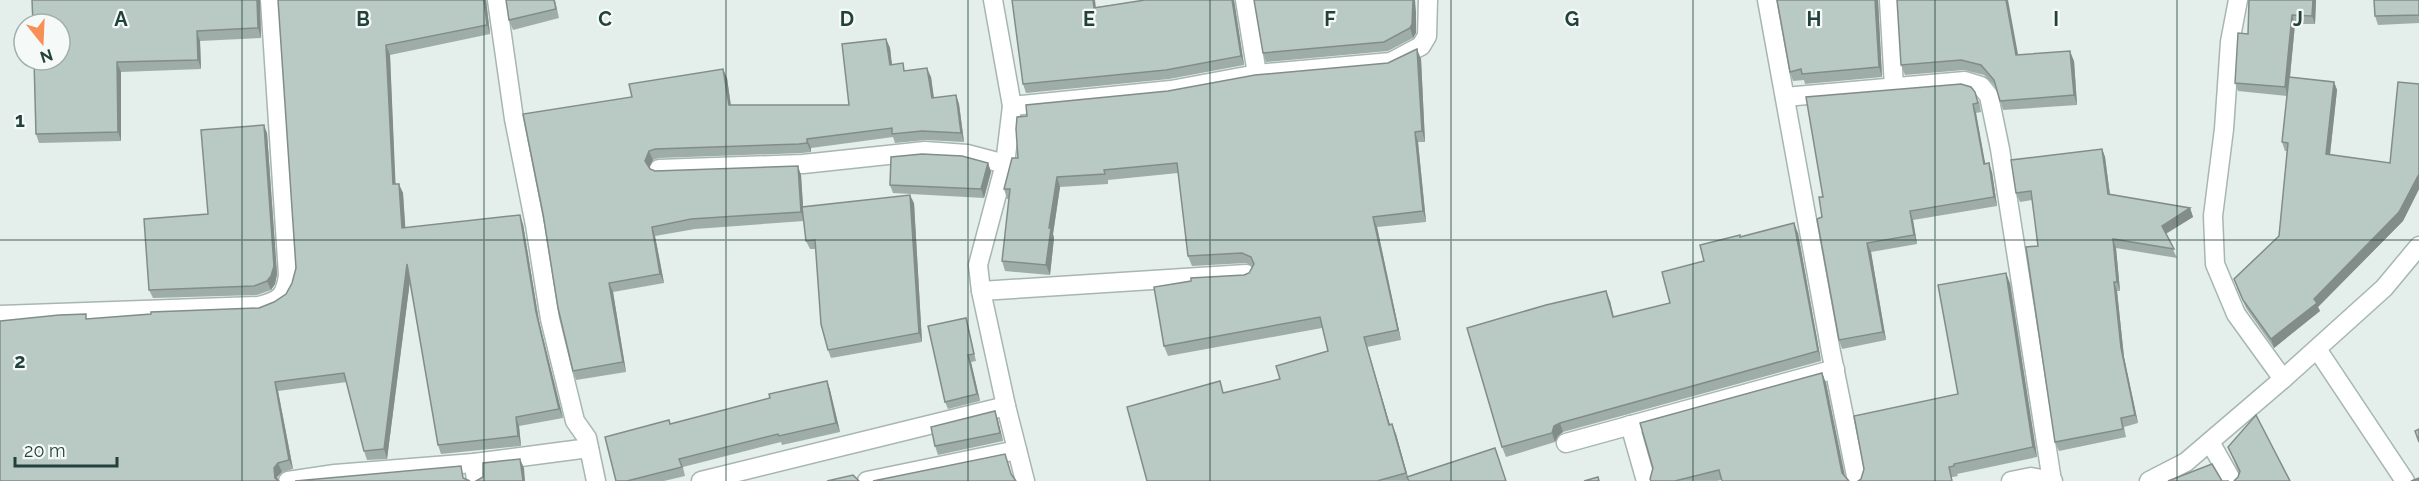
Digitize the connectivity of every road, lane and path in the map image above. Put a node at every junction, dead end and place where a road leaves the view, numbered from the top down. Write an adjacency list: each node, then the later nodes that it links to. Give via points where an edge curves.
1 (270, 0): 18 (street, via 286,290 276,301 260,306)
2 (497, 0): 26 (street, via 550,319 575,421)
3 (993, 0): 12 (street)
4 (1245, 0): 9 (street)
5 (1428, 0): 9 (street, via 1427,36 1421,46 1391,62)
6 (1767, 0): 11 (street)
7 (1889, 0): 10 (street)
8 (2238, 0): 21 (street, via 2230,42 2213,216 2215,264 2236,314)
9 (1257, 74): 12 (street, via 1171,90)
10 (1894, 87): 11 (street); 39 (street, via 1965,81 1981,86 1989,96)
11 (1785, 97): 20 (street)
12 (1012, 106): 13 (street)
13 (1005, 164): 14 (street, via 967,154 925,151 803,164); 17 (street, via 978,265)
14 (659, 169)
15 (2419, 246): 19 (street, via 2384,288)
16 (1246, 274): 17 (street)
17 (981, 291): 22 (street)
18 (0, 315)
19 (2317, 349): 21 (street); 42 (street)
20 (1835, 369): 23 (street); 37 (street)
21 (2283, 379): 24 (street)
22 (1006, 406): 27 (street); 33 (street)
23 (1630, 425): 25 (street); 36 (street)
24 (2210, 442): 40 (street, via 2186,462); 41 (street)
25 (1566, 443)
26 (589, 448): 28 (street); 32 (street)
27 (1017, 450): 34 (street); 35 (street)
28 (474, 463): 29 (street); 31 (street)
29 (335, 478): 30 (street)
30 (288, 481)
31 (476, 481)
32 (596, 481)
33 (701, 481)
34 (867, 481)
35 (1025, 481)
36 (1646, 481)
37 (1857, 481)
38 (2011, 481): 39 (street, via 2031,477)
39 (2053, 481)
40 (2149, 481)
41 (2232, 481)
42 (2405, 481)

